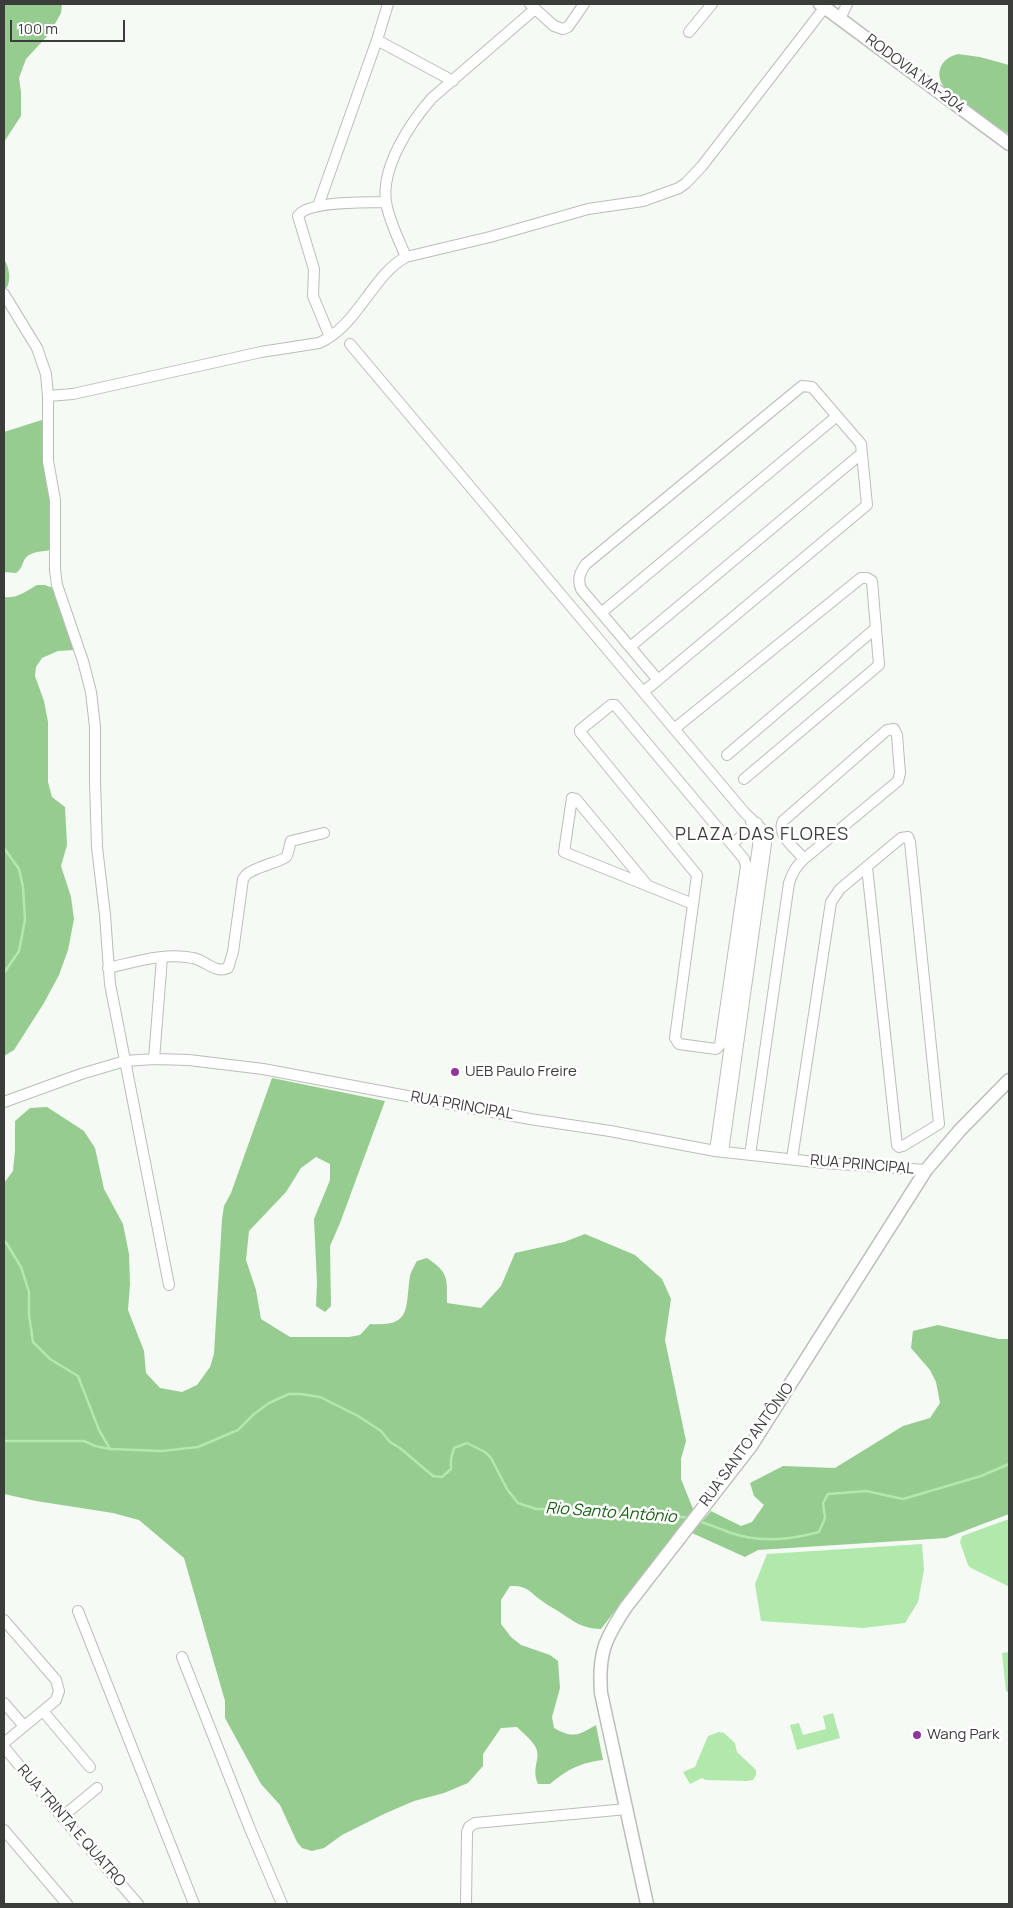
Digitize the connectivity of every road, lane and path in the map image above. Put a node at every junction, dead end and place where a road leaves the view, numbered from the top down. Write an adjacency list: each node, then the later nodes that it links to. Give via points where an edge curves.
1 (388, 4): 9 (street)
2 (584, 4): 6 (street, via 568,27 563,29 554,26)
3 (712, 4): 8 (street)
4 (847, 4): 7 (street)
5 (823, 5): 7 (main road, RODOVIA MA-204); 14 (street, via 702,166 679,188 637,202 588,209)
6 (533, 6): 10 (street)
7 (840, 19): 11 (main road, RODOVIA MA-204)
8 (689, 32)
9 (377, 40): 10 (street); 13 (street)
10 (453, 81): 12 (street, via 432,98 407,132 389,174)
11 (1009, 144)
12 (386, 202): 13 (street); 14 (street)
13 (318, 206): 16 (street, via 300,212 298,218 314,269 313,296)
14 (406, 257): 16 (street, via 389,269 360,308)
15 (4, 294): 18 (street, via 42,358)
16 (330, 337): 18 (street, via 319,343 261,352 73,394)
17 (350, 344): 25 (street)
18 (48, 396): 37 (street, via 48,461 55,500 57,585 87,676 94,709 97,847)
19 (837, 416): 20 (street, via 861,444); 21 (street); 21 (street, via 812,387 802,386 586,564 579,583)
20 (862, 453): 23 (street); 24 (street, via 868,505)
21 (601, 613): 23 (street)
22 (876, 628): 26 (street, via 872,581 861,578); 27 (street); 28 (street, via 879,665)
23 (630, 647): 24 (street)
24 (658, 680): 25 (street)
25 (643, 692): 26 (street)
26 (674, 729): 29 (street)
27 (727, 755)
28 (744, 779)
29 (755, 825): 31 (street); 42 (street, via 758,846)
30 (324, 833): 36 (street, via 291,841 284,859 268,863 246,875 228,968 219,970 191,957)
31 (732, 844): 35 (street, via 746,866 720,1045 716,1049 679,1044 675,1038); 35 (street, via 615,705 611,704 580,730 697,875)
32 (804, 859): 32 (street, via 898,781 898,744 894,729 887,730 783,821 780,826 782,833); 43 (street, via 792,872 789,883)
33 (867, 867): 33 (street, via 901,838 908,837 939,1122 934,1129 901,1147 896,1143); 44 (street, via 840,889 831,902)
34 (648, 886): 34 (street, via 564,852 572,798 576,799); 35 (street)
35 (693, 904)
36 (162, 958): 37 (street); 38 (street)
37 (108, 968): 39 (street)
38 (154, 1058): 39 (street, RUA PRINCIPAL); 42 (street, RUA PRINCIPAL, via 263,1069)
39 (125, 1061): 41 (street, RUA PRINCIPAL); 46 (street)
40 (1009, 1080): 45 (main road, RUA SANTO ANTÔNIO)
41 (4, 1102)
42 (719, 1151): 43 (street, RUA PRINCIPAL)
43 (750, 1155): 44 (street, RUA PRINCIPAL)
44 (792, 1159): 45 (street, RUA PRINCIPAL)
45 (926, 1170): 56 (main road, RUA SANTO ANTÔNIO, via 751,1446 615,1624 604,1646 600,1673 604,1711)
46 (169, 1285)
47 (78, 1611): 61 (street)
48 (4, 1620): 51 (street, via 56,1680 58,1696)
49 (182, 1657): 62 (street)
50 (4, 1703): 52 (street)
51 (43, 1711): 52 (street); 54 (street)
52 (24, 1726): 53 (street)
53 (4, 1745): 57 (street, RUA TRINTA E QUATRO)
54 (90, 1767)
55 (97, 1788): 57 (street)
56 (627, 1809): 63 (street, via 474,1823 466,1832); 64 (main road, RUA SANTO ANTÔNIO)
57 (62, 1817): 60 (street, RUA TRINTA E QUATRO)
58 (4, 1830): 59 (street)
59 (67, 1904)
60 (138, 1904)
61 (194, 1904)
62 (282, 1904)
63 (466, 1904)
64 (647, 1904)

